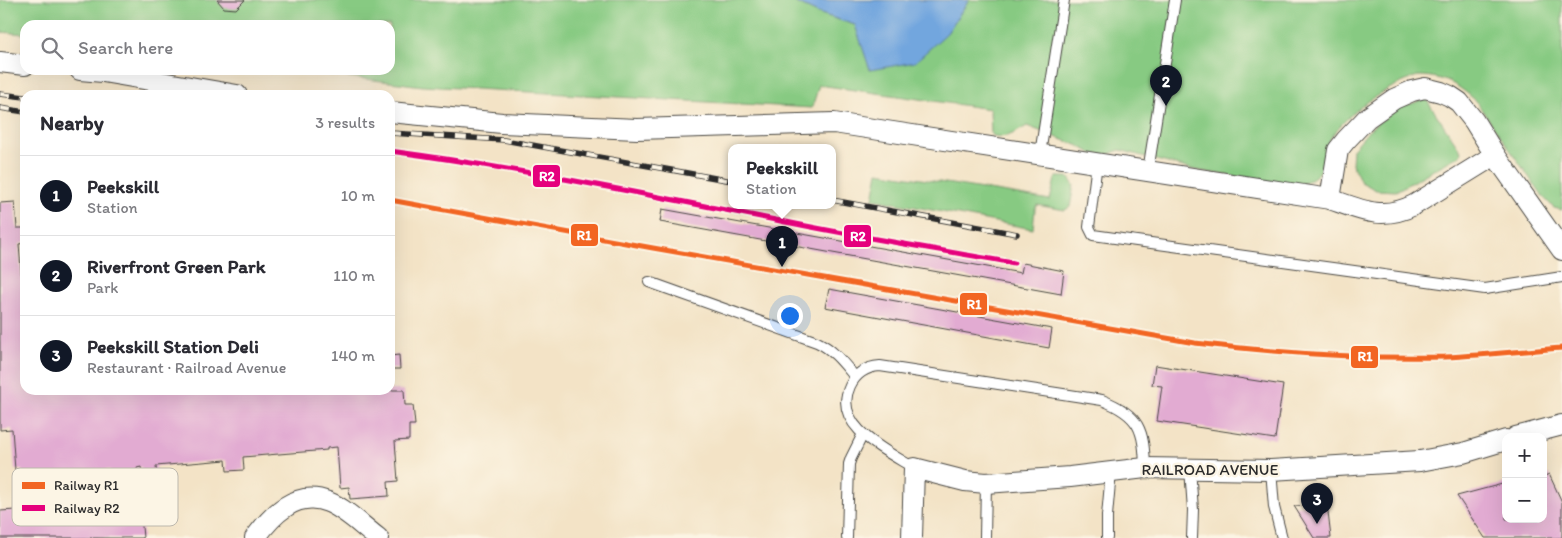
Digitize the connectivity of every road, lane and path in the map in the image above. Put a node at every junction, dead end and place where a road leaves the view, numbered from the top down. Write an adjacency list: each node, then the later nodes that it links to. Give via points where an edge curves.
1 (1064, 0): 8 (lane)
2 (1175, 0): 11 (lane)
3 (0, 62): 4 (street)
4 (20, 64)
5 (120, 75): 6 (street)
6 (208, 90)
7 (395, 112): 8 (street, via 502,123 637,129 834,123)
8 (1040, 154): 10 (street)
9 (1495, 155): 12 (street, via 1401,212 1365,211); 12 (street, via 1474,121 1454,99 1431,89 1412,91 1367,118 1338,150); 13 (street)
10 (1097, 163): 11 (street); 14 (lane, via 1089,227 1093,235 1485,289)
11 (1148, 171): 12 (street)
12 (1330, 199)
13 (1561, 248)
14 (1562, 277)
15 (649, 282): 16 (lane, via 817,342 833,352)
16 (855, 377): 19 (lane, via 848,391 847,410 853,424); 22 (lane, via 863,370 880,366 1102,400 1123,410 1139,428 1143,437)
17 (1562, 425): 18 (street)
18 (1531, 433)
19 (863, 434): 21 (lane); 29 (lane, via 849,464)
20 (1502, 441): 24 (street, RAILROAD AVENUE, via 1463,453 1420,460)
21 (914, 468): 26 (street, RAILROAD AVENUE); 30 (street)
22 (1145, 468): 23 (street, RAILROAD AVENUE); 25 (street, RAILROAD AVENUE)
23 (1190, 468): 24 (street, RAILROAD AVENUE); 33 (lane)
24 (1271, 470): 34 (lane, via 1274,507)
25 (1111, 472): 26 (street, RAILROAD AVENUE); 32 (lane)
26 (986, 483): 31 (lane)
27 (255, 538): 28 (street, via 286,506 309,498 327,501)
28 (378, 538)
29 (847, 538)
30 (912, 538)
31 (985, 538)
32 (1107, 538)
33 (1192, 538)
34 (1282, 538)

